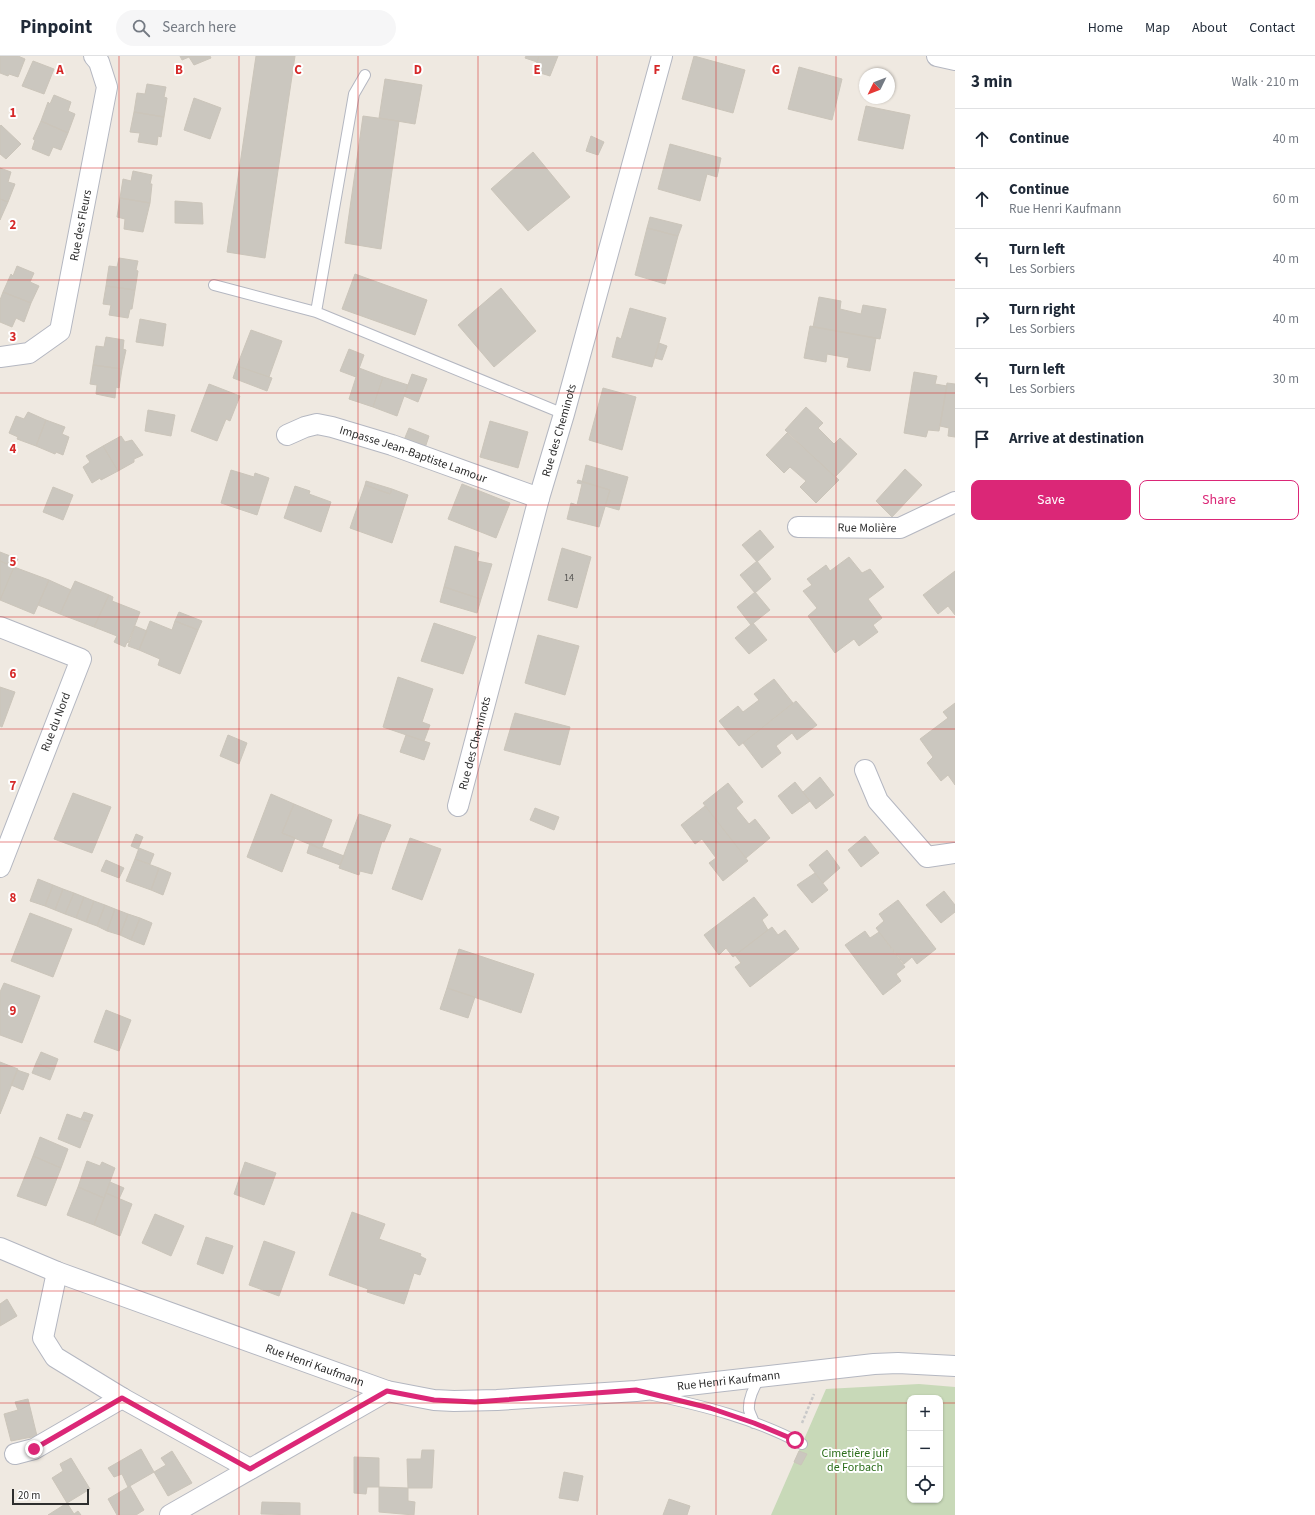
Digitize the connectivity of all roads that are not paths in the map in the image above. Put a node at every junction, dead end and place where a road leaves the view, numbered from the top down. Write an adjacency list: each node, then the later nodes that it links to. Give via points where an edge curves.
1 (94, 56): 8 (street, Rue des Fleurs, via 99,62 107,87 60,331 29,353)
2 (662, 56): 9 (street, Rue des Cheminots)
3 (937, 56): 4 (street)
4 (955, 60)
5 (366, 75): 7 (lane, via 354,94)
6 (214, 285): 7 (lane)
7 (316, 312): 9 (lane)
8 (0, 357)
9 (564, 414): 11 (street, Rue des Cheminots)
10 (287, 435): 11 (street, Impasse Jean-Baptiste Lamour, via 317,424 332,427)
11 (539, 498): 16 (street, Rue des Cheminots)
12 (955, 502): 13 (street, Rue Molière, via 900,528)
13 (798, 527)
14 (0, 627): 18 (street, Rue du Nord, via 81,659)
15 (865, 770): 17 (street, via 878,801 927,857)
16 (458, 806)
17 (955, 853)
18 (0, 866)
19 (0, 1248): 20 (street, Rue Henri Kaufmann)
20 (57, 1272): 24 (street, Rue Henri Kaufmann); 25 (street, via 43,1338 55,1357)
21 (955, 1366): 22 (street, Rue Henri Kaufmann, via 874,1364)
22 (761, 1376): 23 (street, Rue Henri Kaufmann); 26 (lane, via 751,1395 749,1410)
23 (636, 1390): 24 (street, Rue Henri Kaufmann, via 475,1402 434,1400); 26 (lane, via 710,1408)
24 (387, 1391): 29 (street)
25 (122, 1398): 28 (street, via 34,1449); 29 (street)
26 (754, 1423): 27 (lane)
27 (798, 1442)
28 (15, 1454)
29 (250, 1469): 30 (street)
30 (170, 1515)

